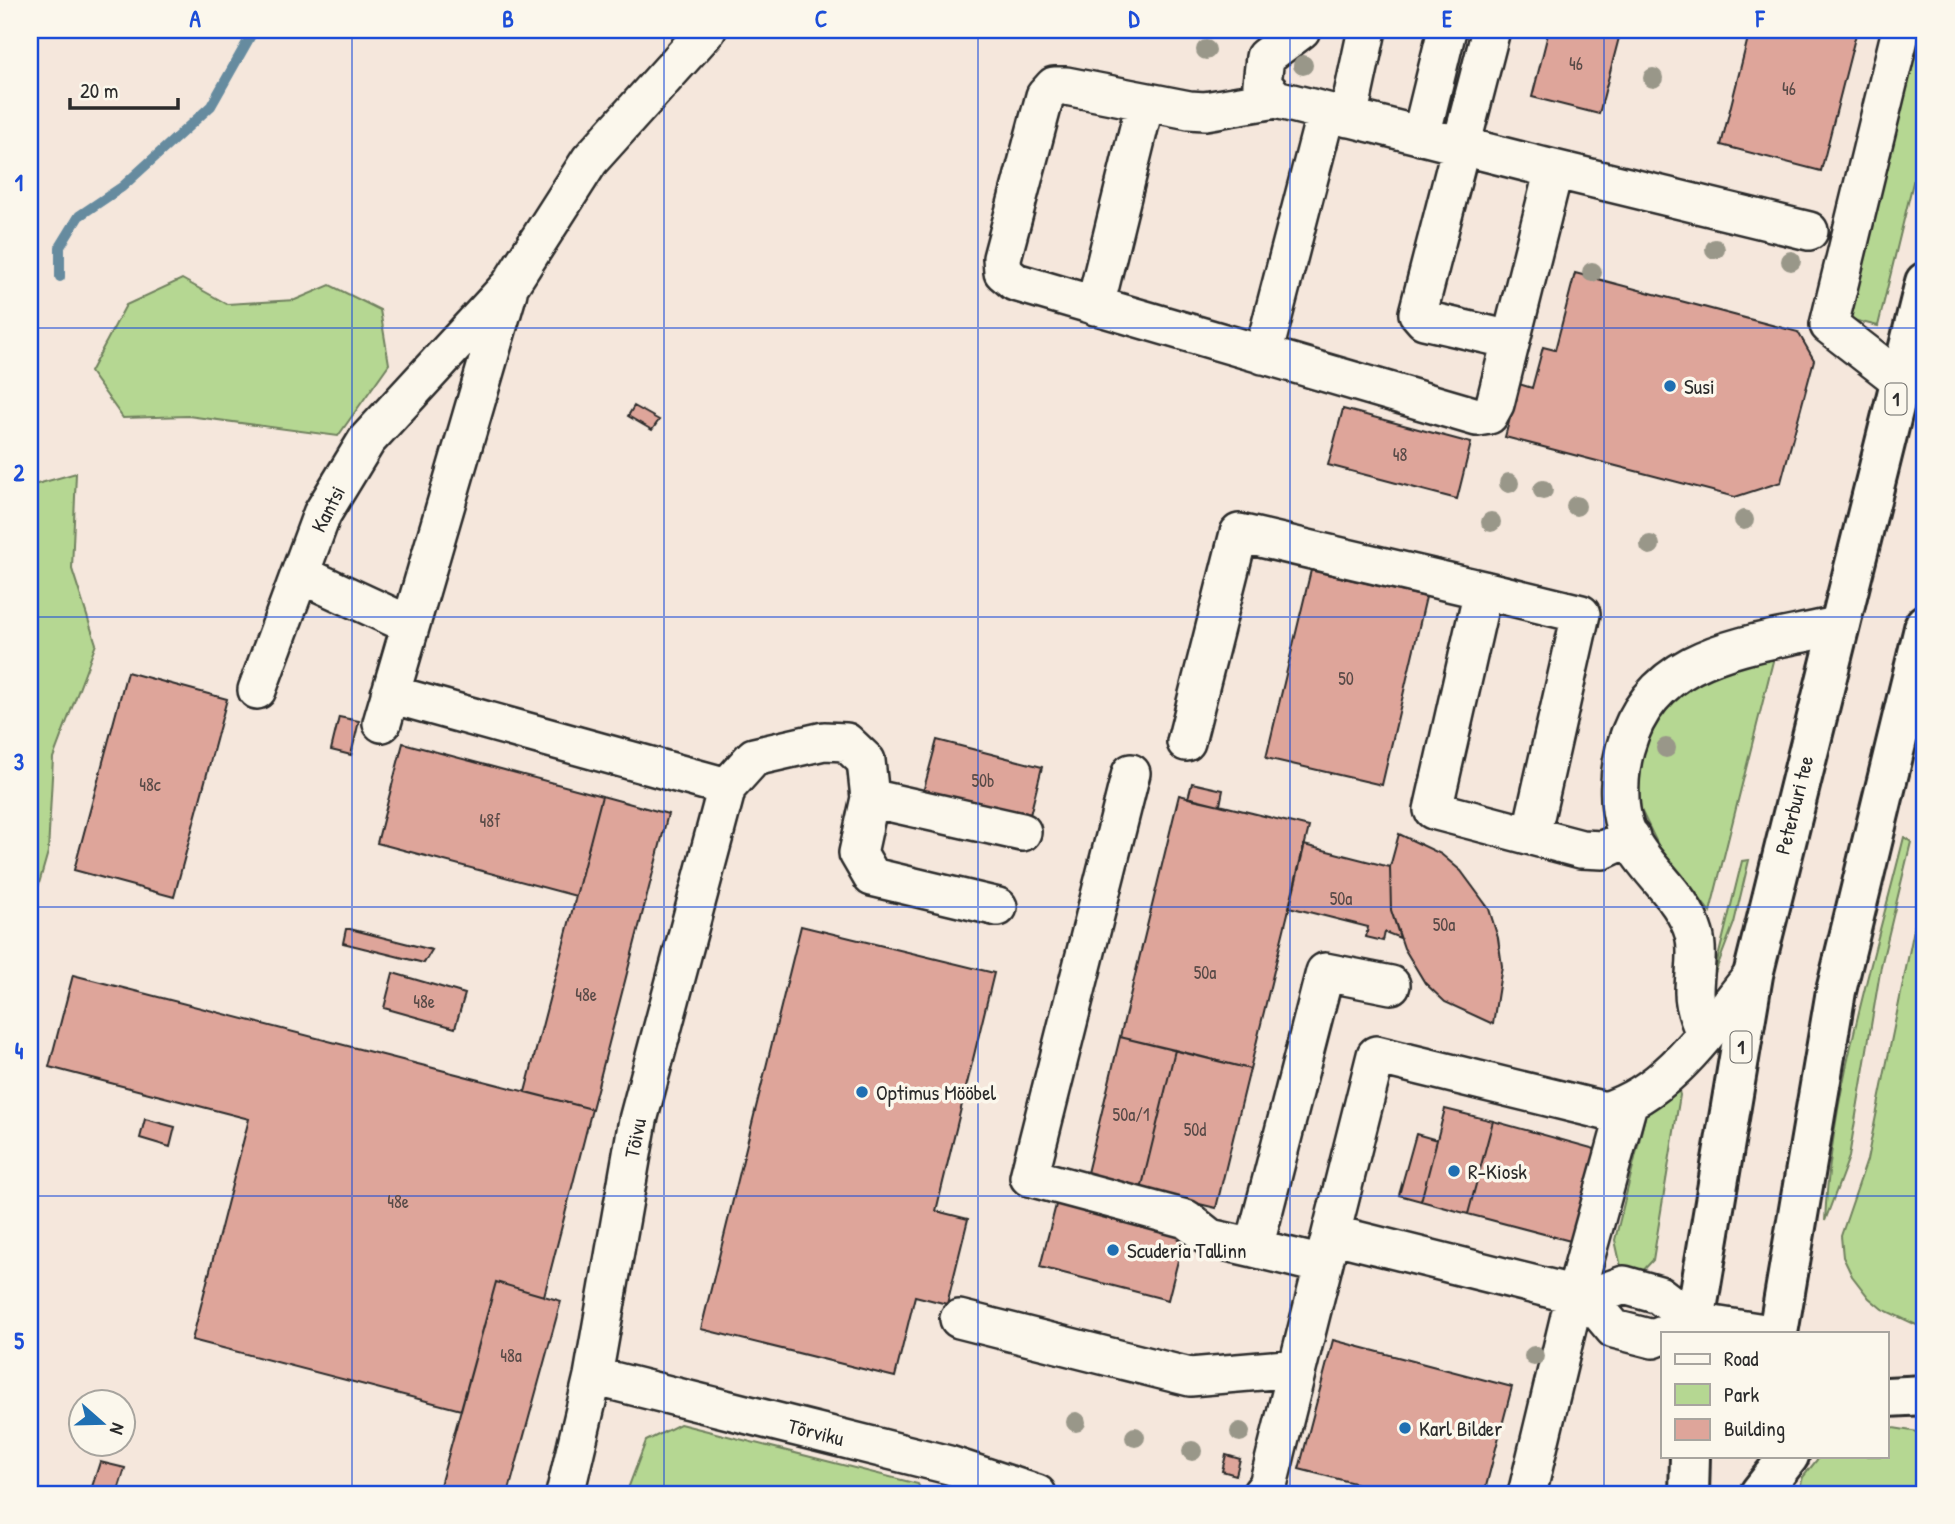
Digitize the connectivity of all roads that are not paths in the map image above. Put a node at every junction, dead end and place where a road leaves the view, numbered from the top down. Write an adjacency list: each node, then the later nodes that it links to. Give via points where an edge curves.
1 (707, 30): 15 (street, Kantsi, via 590,160)
2 (1301, 30): 7 (street, via 1265,57 1262,84)
3 (1367, 30): 9 (street)
4 (1447, 30): 10 (street)
5 (1491, 30): 11 (street)
6 (1901, 30): 19 (street, via 1829,325)
7 (1276, 99): 8 (street, via 1205,111); 9 (street)
8 (1145, 103): 16 (street); 16 (street, via 1054,86 1045,96 1002,258 1003,272 1015,282)
9 (1337, 115): 10 (street); 18 (street)
10 (1421, 136): 11 (street)
11 (1460, 146): 12 (street); 17 (street, via 1418,313 1424,320)
12 (1541, 166): 13 (street); 17 (street, via 1551,181)
13 (1809, 231)
14 (1925, 282): 19 (highway, Peterburi tee / 1)
15 (510, 285): 20 (street, Kantsi, via 367,440 322,514); 23 (street)
16 (1095, 306): 18 (street)
17 (1511, 340): 18 (street, via 1495,404 1489,415 1478,417)
18 (1263, 355)
19 (1900, 380): 24 (highway, Peterburi tee / 1)
20 (300, 574): 23 (street); 25 (street, Kantsi)
21 (1483, 590): 26 (street, via 1239,533); 31 (street, via 1433,810); 31 (street, via 1581,614)
22 (1925, 624): 44 (highway, via 1836,991)
23 (410, 625): 28 (street, via 386,708)
24 (1840, 625): 32 (street, via 1704,658 1655,690 1629,737 1622,763 1620,790 1625,827); 34 (highway, Peterburi tee / 1)
25 (257, 690)
26 (1186, 742)
27 (1131, 773): 38 (street, via 1029,1177 1186,1219 1210,1238)
28 (727, 787): 29 (street, via 754,757 824,741 846,743 866,761); 46 (street, Tõivu, via 638,1120)
29 (870, 798): 30 (street); 33 (street, via 858,853 872,877)
30 (1022, 832)
31 (1531, 835): 32 (street, via 1581,849 1603,850)
32 (1631, 837): 36 (street, via 1676,899 1694,934 1694,994)
33 (998, 907)
34 (1753, 975): 36 (street); 42 (highway, Peterburi tee / 1)
35 (1391, 985): 38 (street, via 1325,972)
36 (1705, 1033): 37 (street, via 1672,1072)
37 (1628, 1104): 39 (street, via 1605,1111 1376,1055); 40 (street)
38 (1254, 1248): 39 (street)
39 (1327, 1250): 40 (street); 45 (street)
40 (1581, 1297): 42 (street, via 1624,1285 1659,1294); 57 (street)
41 (959, 1319): 45 (street, via 1190,1377)
42 (1679, 1331): 43 (street)
43 (1721, 1332)
44 (1778, 1332)
45 (1297, 1368): 56 (street, via 1268,1485)
46 (593, 1376): 53 (street, Tõrviku); 54 (street, Tõivu)
47 (1888, 1378): 48 (street)
48 (1925, 1393): 49 (highway)
49 (1888, 1397)
50 (1690, 1458): 58 (highway)
51 (1765, 1458): 59 (highway)
52 (1787, 1458): 59 (highway)
53 (953, 1480): 55 (street, Tõrviku)
54 (565, 1494)
55 (1037, 1494)
56 (1261, 1494)
57 (1527, 1494)
58 (1689, 1494)
59 (1760, 1494)

